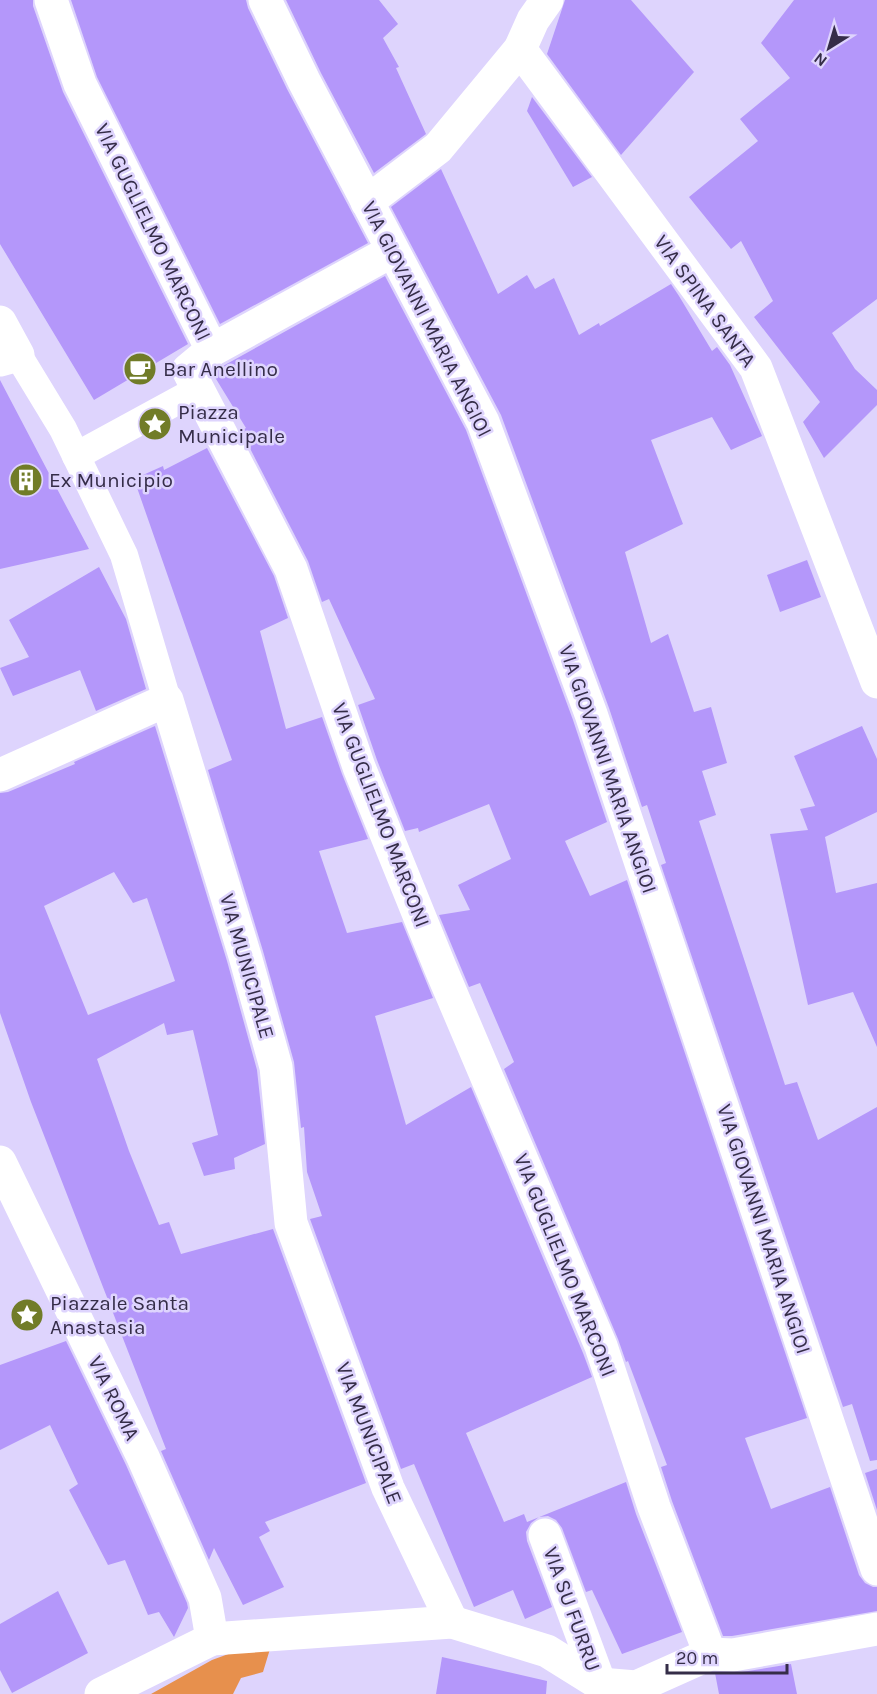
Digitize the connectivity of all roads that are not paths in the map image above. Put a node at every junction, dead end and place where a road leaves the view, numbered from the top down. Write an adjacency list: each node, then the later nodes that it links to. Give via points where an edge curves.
1 (51, 0): 7 (street, VIA GUGLIELMO MARCONI, via 80,84)
2 (265, 0): 4 (street, VIA GIOVANNI MARIA ANGIOI)
3 (530, 17): 4 (street, via 438,147); 11 (street, VIA SPINA SANTA, via 756,368)
4 (367, 202): 5 (street, VIA GIOVANNI MARIA ANGIOI)
5 (392, 250): 7 (street); 16 (street, VIA GIOVANNI MARIA ANGIOI, via 483,422 587,702)
6 (0, 322): 8 (street, VIA MUNICIPALE)
7 (212, 350): 9 (street, VIA GUGLIELMO MARCONI, via 188,370)
8 (9, 358): 10 (street, VIA MUNICIPALE, via 63,429)
9 (199, 389): 10 (street); 20 (street, VIA GUGLIELMO MARCONI, via 291,569 359,767 601,1346 654,1507)
10 (76, 456): 12 (street, VIA MUNICIPALE, via 124,555)
11 (877, 682)
12 (167, 700): 13 (street); 17 (street, VIA MUNICIPALE, via 276,1067 291,1222 388,1488)
13 (0, 775)
14 (0, 1162): 19 (street, VIA ROMA, via 205,1598)
15 (545, 1535): 21 (street, VIA SU FURRU)
16 (877, 1569)
17 (452, 1622): 19 (street); 21 (street, via 547,1651)
18 (877, 1629): 20 (street, via 733,1655)
19 (212, 1639): 23 (street)
20 (710, 1654): 22 (street)
21 (600, 1684): 22 (street)
22 (637, 1691)
23 (101, 1694)

